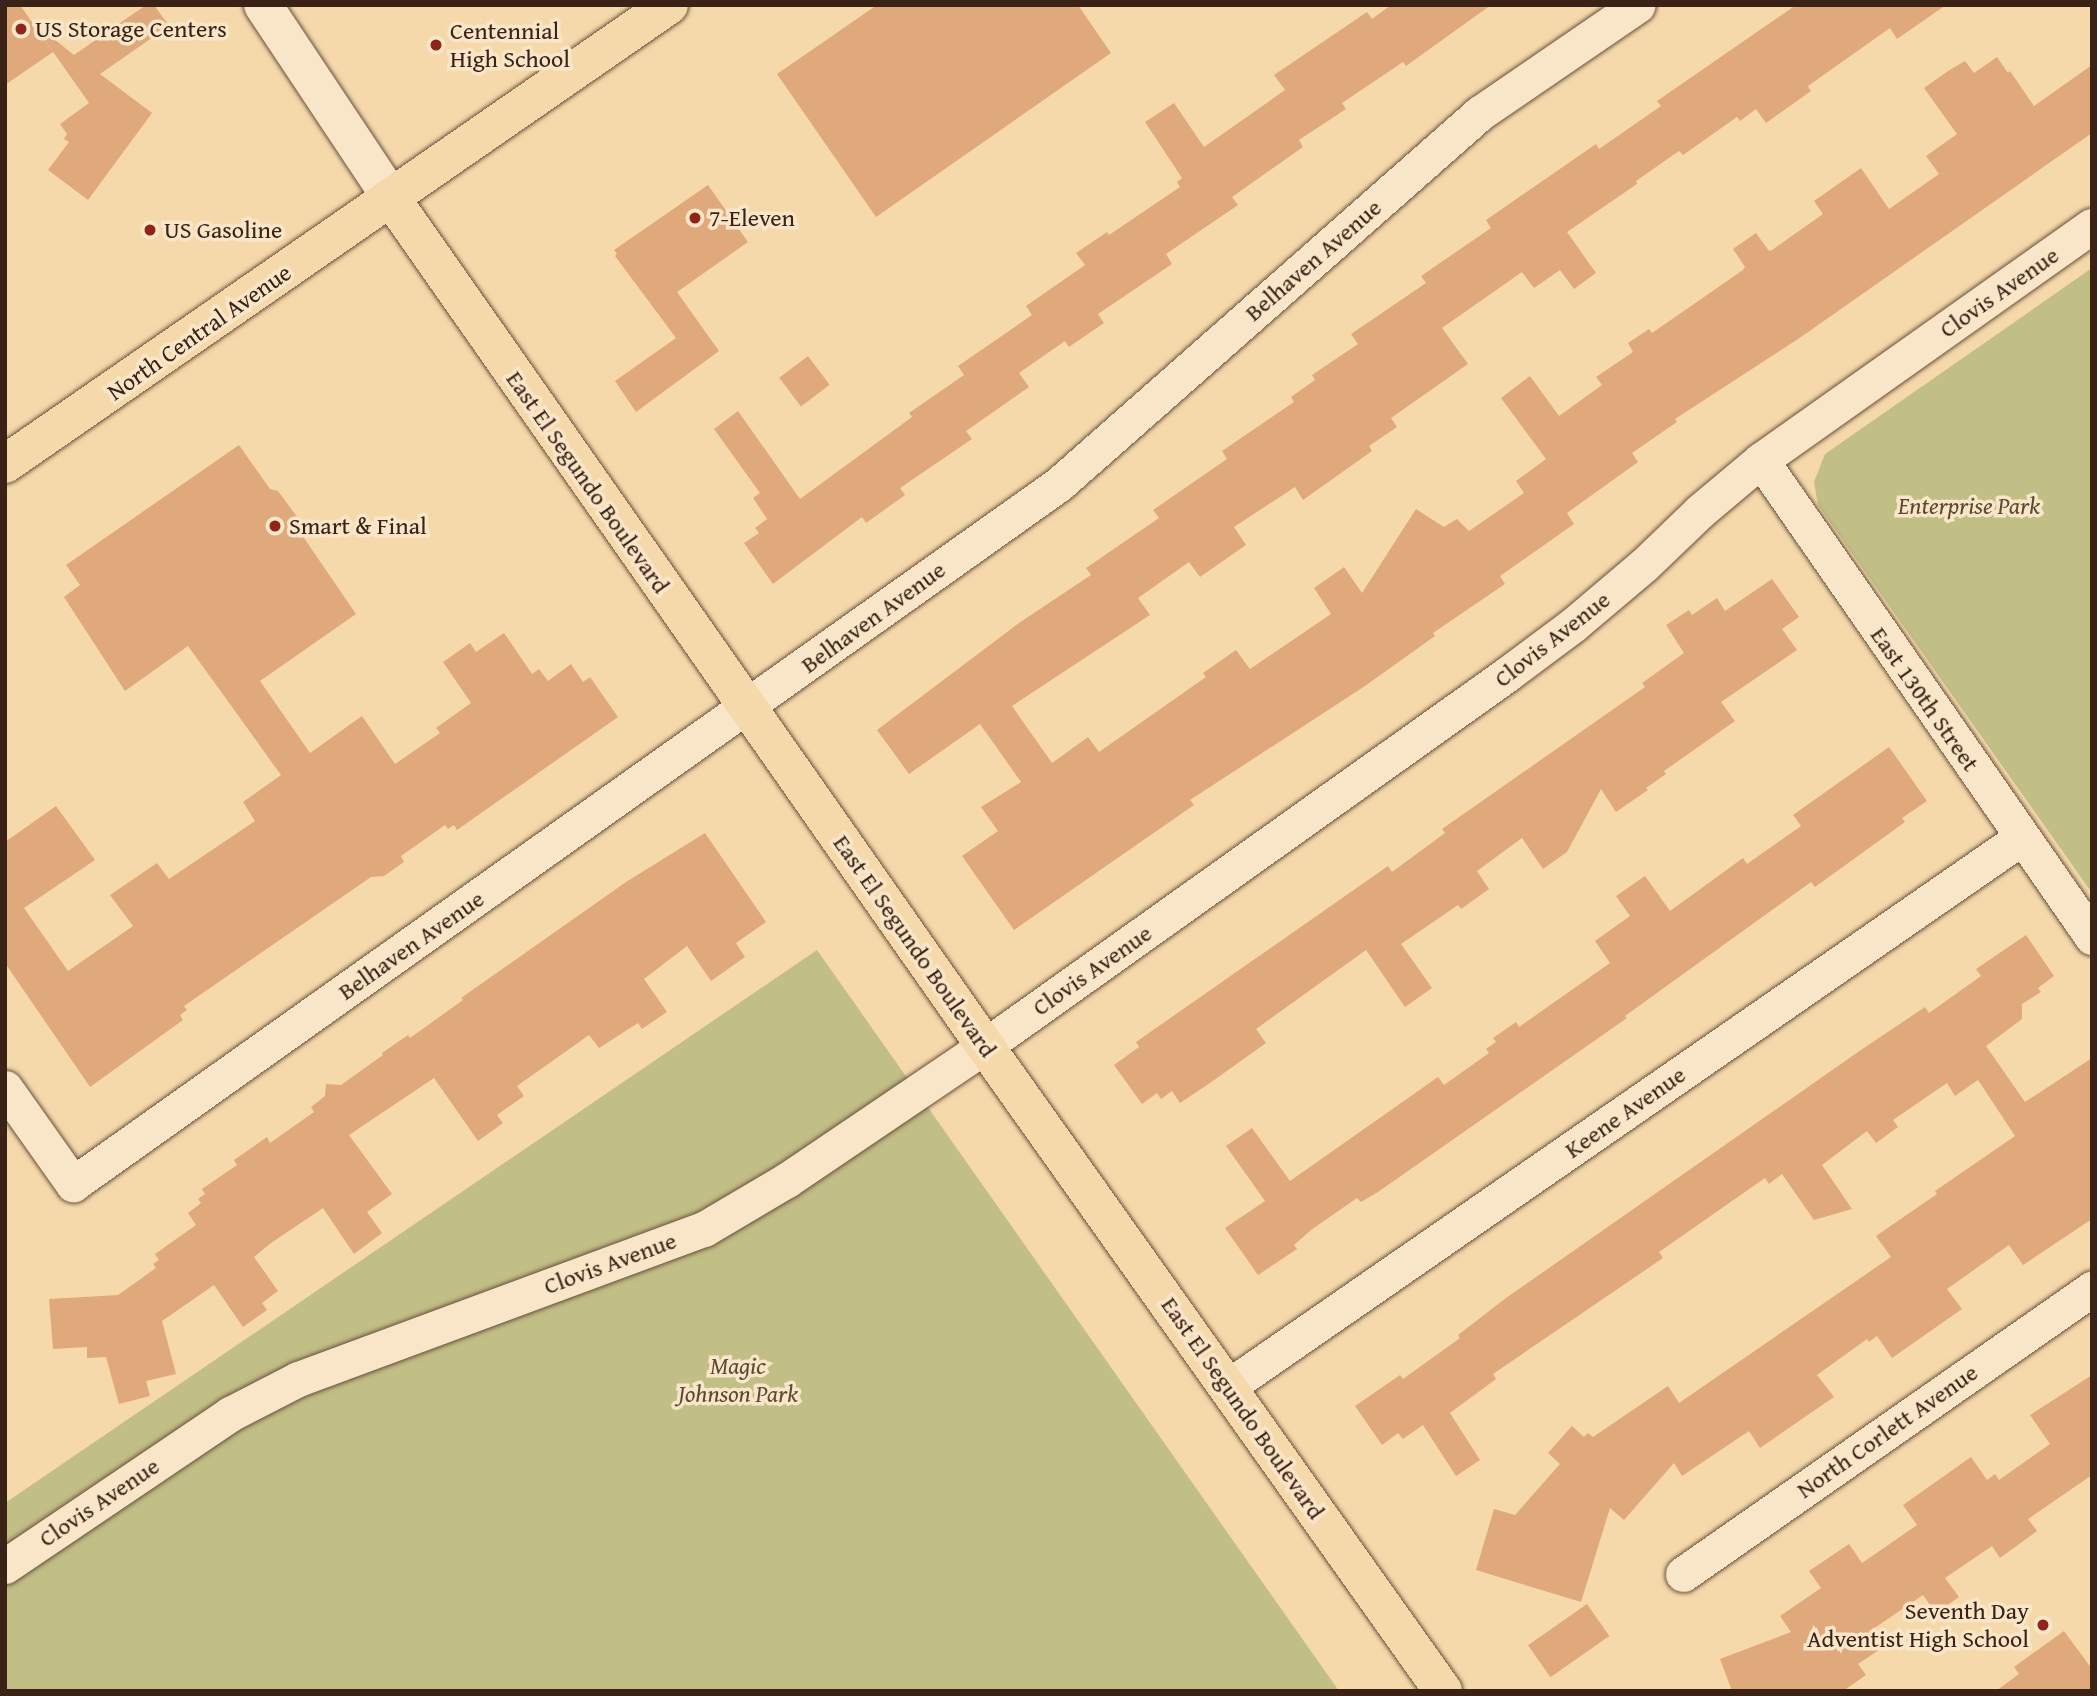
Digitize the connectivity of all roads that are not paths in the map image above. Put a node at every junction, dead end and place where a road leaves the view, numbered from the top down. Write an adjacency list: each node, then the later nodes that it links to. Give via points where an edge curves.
1 (263, 5): 4 (main road)
2 (669, 5): 4 (main road, North Central Avenue)
3 (1638, 5): 8 (street, Belhaven Avenue, via 1480,113 1059,484)
4 (391, 198): 7 (main road, North Central Avenue); 8 (main road, East El Segundo Boulevard)
5 (2092, 226): 6 (street, Clovis Avenue)
6 (1760, 460): 9 (street, East 130th Street); 11 (street, Clovis Avenue, via 1573,625)
7 (5, 464)
8 (747, 708): 11 (main road, East El Segundo Boulevard); 12 (street, Belhaven Avenue, via 73,1184)
9 (2021, 838): 10 (street, East 130th Street); 14 (street, Keene Avenue)
10 (2092, 937)
11 (985, 1046): 14 (main road, East El Segundo Boulevard); 15 (street, Clovis Avenue, via 787,1181 704,1229 298,1379 230,1414)
12 (5, 1088)
13 (2092, 1289): 16 (street, North Corlett Avenue)
14 (1229, 1386): 17 (main road, East El Segundo Boulevard)
15 (5, 1566)
16 (1683, 1574)
17 (1443, 1691)

